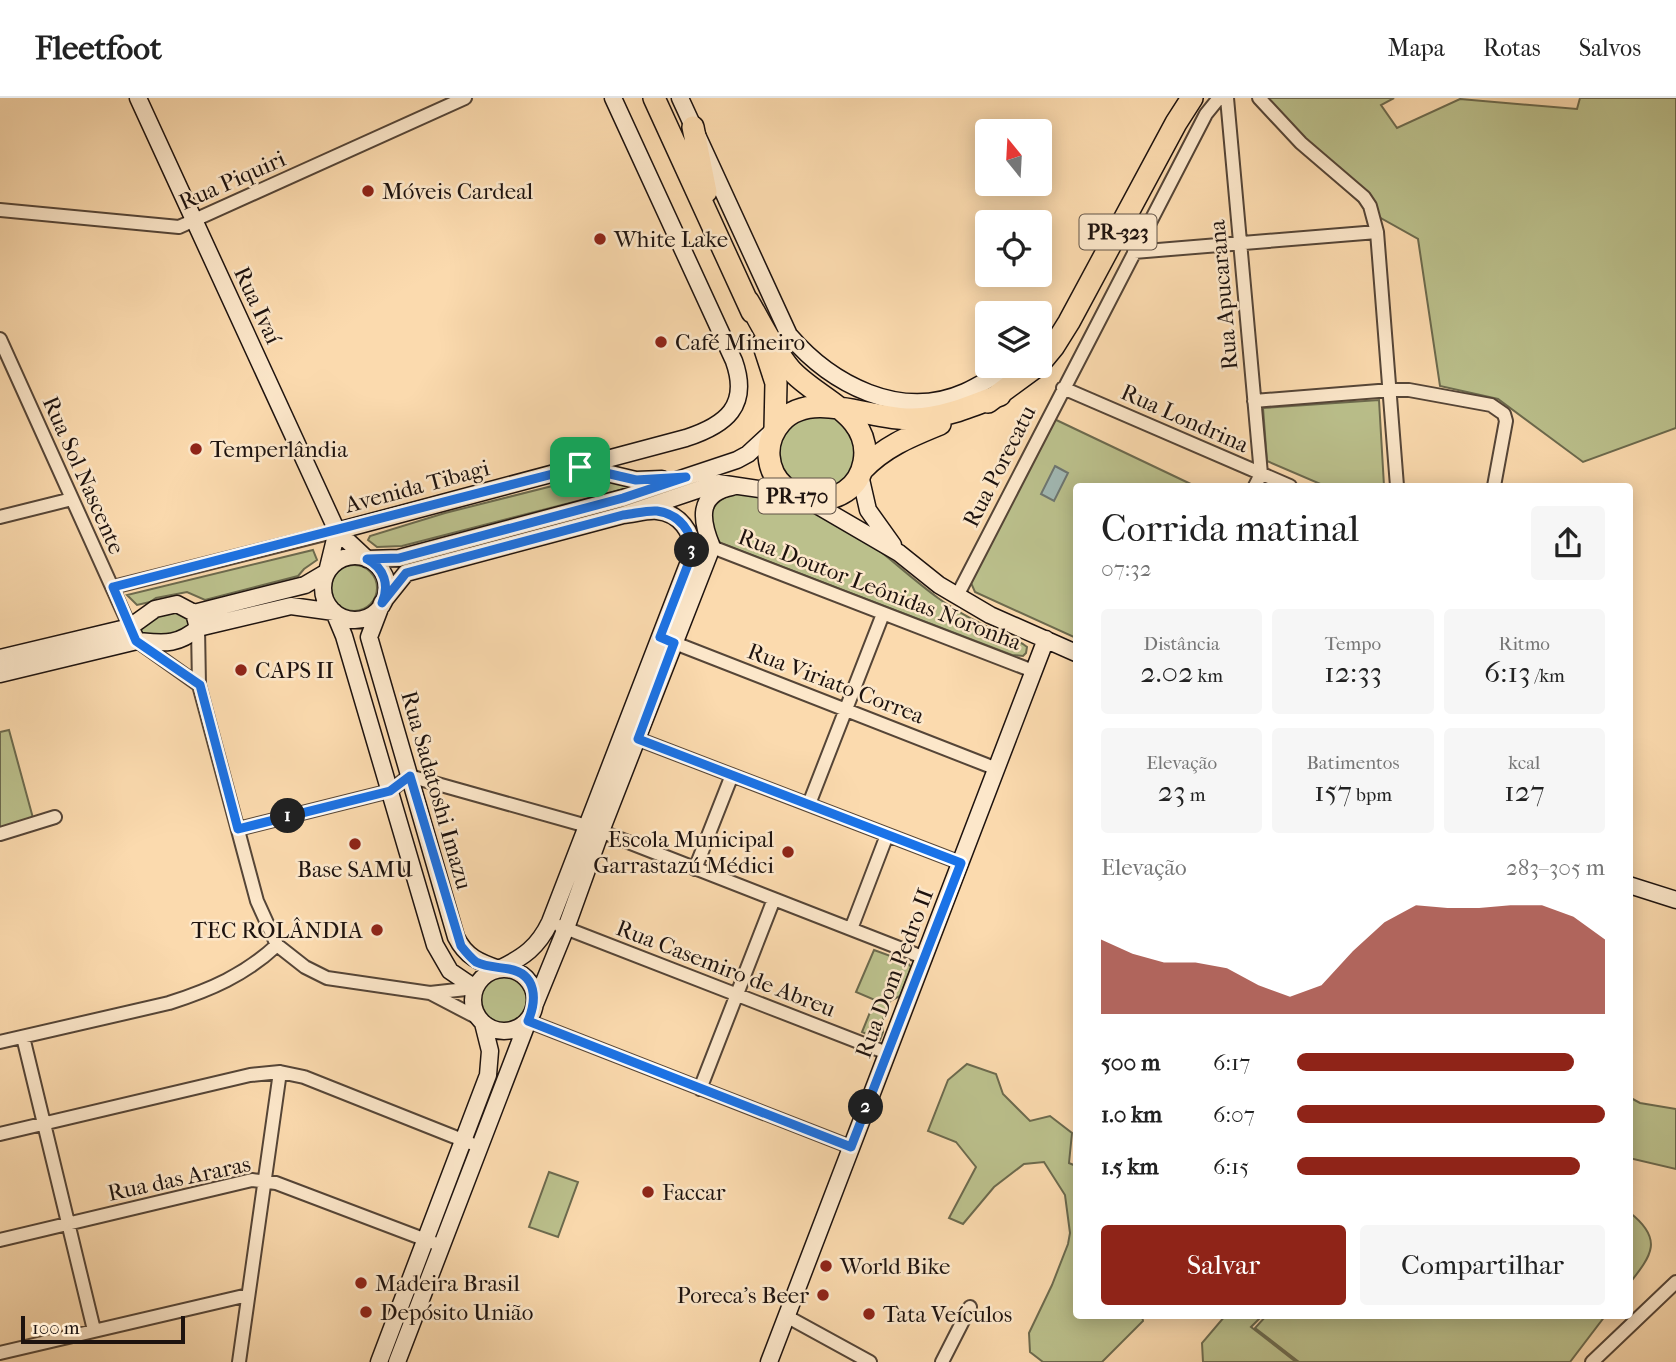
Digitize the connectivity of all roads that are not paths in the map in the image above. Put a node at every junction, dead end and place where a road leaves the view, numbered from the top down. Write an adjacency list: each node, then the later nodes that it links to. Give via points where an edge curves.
1 (138, 98): 13 (street, Rua Ivaí)
2 (465, 98): 13 (street, Rua Piquiri)
3 (613, 98): 28 (street, Avenida Tibagi, via 738,371 738,396 728,416 708,431)
4 (654, 98): 12 (highway, PR-170)
5 (680, 98): 10 (street)
6 (1192, 98): 19 (highway, PR-323)
7 (1219, 98): 16 (street, Rua Porecatu, via 1206,114)
8 (1227, 98): 15 (street, Rua Apucarana)
9 (1259, 98): 14 (street, via 1301,143 1364,197)
10 (693, 127): 12 (highway); 20 (street, via 789,335 808,356 859,390 909,402 963,393)
11 (0, 210): 13 (street, Rua Piquiri, via 179,227)
12 (712, 221): 17 (highway, PR-170)
13 (194, 222): 39 (street, Rua Ivaí)
14 (1377, 232): 15 (street); 23 (street)
15 (1240, 244): 16 (street); 25 (street, Rua Apucarana)
16 (1134, 252): 22 (street, Rua Porecatu)
17 (748, 301): 26 (highway, PR-170, via 789,367); 27 (highway, PR-170, via 776,383)
18 (0, 339): 36 (street, Rua Sol Nascente)
19 (1052, 348)
20 (990, 378)
21 (1022, 378): 24 (highway, PR-323)
22 (1063, 387): 31 (street, Rua Londrina); 45 (street, Rua Porecatu)
23 (1391, 390): 25 (street); 32 (street); 33 (street, via 1491,405 1504,414)
24 (1000, 395): 26 (highway, PR-323, via 926,418 877,417); 29 (highway, PR-323, via 978,409 895,443)
25 (1254, 401): 31 (street, Rua Apucarana)
26 (839, 409): 27 (highway, via 812,405 799,409); 29 (highway, PR-170, via 863,435 866,447)
27 (775, 429): 30 (street, via 737,460); 35 (highway, PR-170, via 770,464 780,484)
28 (580, 467): 30 (street, via 636,480); 39 (street, Avenida Tibagi)
29 (861, 472): 35 (highway, PR-170, via 841,495 825,500); 41 (street, via 869,510)
30 (686, 477): 42 (street, via 399,558)
31 (1258, 480)
32 (1397, 483)
33 (1495, 483)
34 (742, 485): 35 (street); 37 (street, via 718,483); 40 (street, via 723,489 705,506 702,520)
35 (801, 497): 41 (street)
36 (72, 499): 38 (street); 44 (street, Rua Sol Nascente)
37 (623, 515): 46 (street, via 406,573); 52 (street, via 656,511 673,516 687,528 693,542)
38 (0, 517)
39 (337, 531): 42 (street, Rua Ivaí); 43 (street); 44 (street, Avenida Tibagi)
40 (712, 547): 48 (street, Rua Doutor Leônidas Noronha); 52 (street)
41 (899, 553): 45 (street)
42 (367, 559): 43 (street, via 342,559); 46 (street, via 378,566 384,578)
43 (327, 572): 47 (street, via 323,590); 49 (street)
44 (113, 587): 50 (street, Rua Sol Nascente)
45 (957, 596): 51 (street)
46 (382, 603): 47 (street, via 363,618); 62 (street, Rua Sadatoshi Imazu, via 369,637)
47 (334, 612): 49 (street, via 291,606); 63 (street, Rua Sadatoshi Imazu)
48 (883, 614): 55 (street, Rua Doutor Leônidas Noronha); 58 (street)
49 (196, 621): 50 (street, via 186,639 166,643); 50 (street, via 177,604 155,609); 57 (street)
50 (133, 634): 54 (street); 56 (street); 57 (street)
51 (1046, 639): 53 (street); 55 (street, Rua Dom Pedro II)
52 (667, 640): 58 (street, Rua Viriato Correa); 59 (street)
53 (1073, 652)
54 (0, 658)
55 (1033, 671): 60 (street, Rua Dom Pedro II)
56 (0, 674)
57 (200, 685): 66 (street)
58 (846, 709): 60 (street, Rua Viriato Correa); 64 (street)
59 (631, 736): 61 (street); 67 (street)
60 (997, 769): 70 (street, Rua Dom Pedro II)
61 (732, 775): 64 (street); 71 (street)
62 (410, 776): 63 (street); 67 (street); 80 (street, Rua Sadatoshi Imazu, via 461,946 476,962)
63 (390, 791): 66 (street); 81 (street, Rua Sadatoshi Imazu, via 435,945 450,971)
64 (808, 804): 69 (street)
65 (55, 817): 68 (street)
66 (238, 829): 78 (street, via 263,918)
67 (594, 829): 71 (street); 75 (street); 76 (street)
68 (0, 834)
69 (887, 835): 70 (street); 77 (street)
70 (961, 863): 79 (street, Rua Dom Pedro II)
71 (695, 869): 73 (street)
72 (1633, 886): 74 (street)
73 (774, 899): 77 (street); 83 (street)
74 (1676, 900)
75 (550, 922): 76 (street, Rua Casemiro de Abreu); 80 (street, via 532,950)
76 (566, 928): 83 (street, Rua Casemiro de Abreu); 84 (street)
77 (851, 929): 79 (street)
78 (276, 945): 82 (street, via 327,978); 87 (street, via 244,972 195,995)
79 (925, 958): 89 (street, Rua Dom Pedro II)
80 (499, 969): 81 (street, via 487,973); 84 (street, via 512,970 528,980)
81 (475, 988): 82 (street); 85 (street, via 473,1007)
82 (430, 993): 85 (street)
83 (737, 995): 89 (street, Rua Casemiro de Abreu); 91 (street)
84 (535, 1004): 86 (street)
85 (481, 1021): 86 (street, via 505,1031); 94 (street, via 490,1051 488,1074)
86 (528, 1021): 91 (street); 95 (street)
87 (23, 1037): 88 (street); 92 (street)
88 (0, 1042)
89 (887, 1053): 96 (street, Rua Dom Pedro II)
90 (281, 1072): 92 (street, via 250,1075); 94 (street); 97 (street)
91 (700, 1089): 96 (street)
92 (44, 1123): 93 (street); 98 (street)
93 (0, 1134)
94 (463, 1141): 95 (street); 99 (street)
95 (480, 1147): 101 (street)
96 (851, 1147): 105 (street, Rua Dom Pedro II)
97 (264, 1181): 98 (street, Rua das Araras, via 240,1182); 99 (street, Rua das Araras); 103 (street)
98 (68, 1224): 100 (street, Rua das Araras); 106 (street)
99 (426, 1239): 101 (street, Rua das Araras); 109 (street)
100 (0, 1240)
101 (442, 1246): 110 (street)
102 (1676, 1282): 114 (street)
103 (248, 1295): 106 (street); 108 (street)
104 (970, 1307): 113 (street)
105 (786, 1316): 111 (street, Rua Dom Pedro II); 112 (street)
106 (94, 1330): 107 (street)
107 (0, 1353)
108 (239, 1362)
109 (379, 1362)
110 (397, 1362)
111 (769, 1362)
112 (870, 1362)
113 (942, 1362)
114 (1592, 1362)

